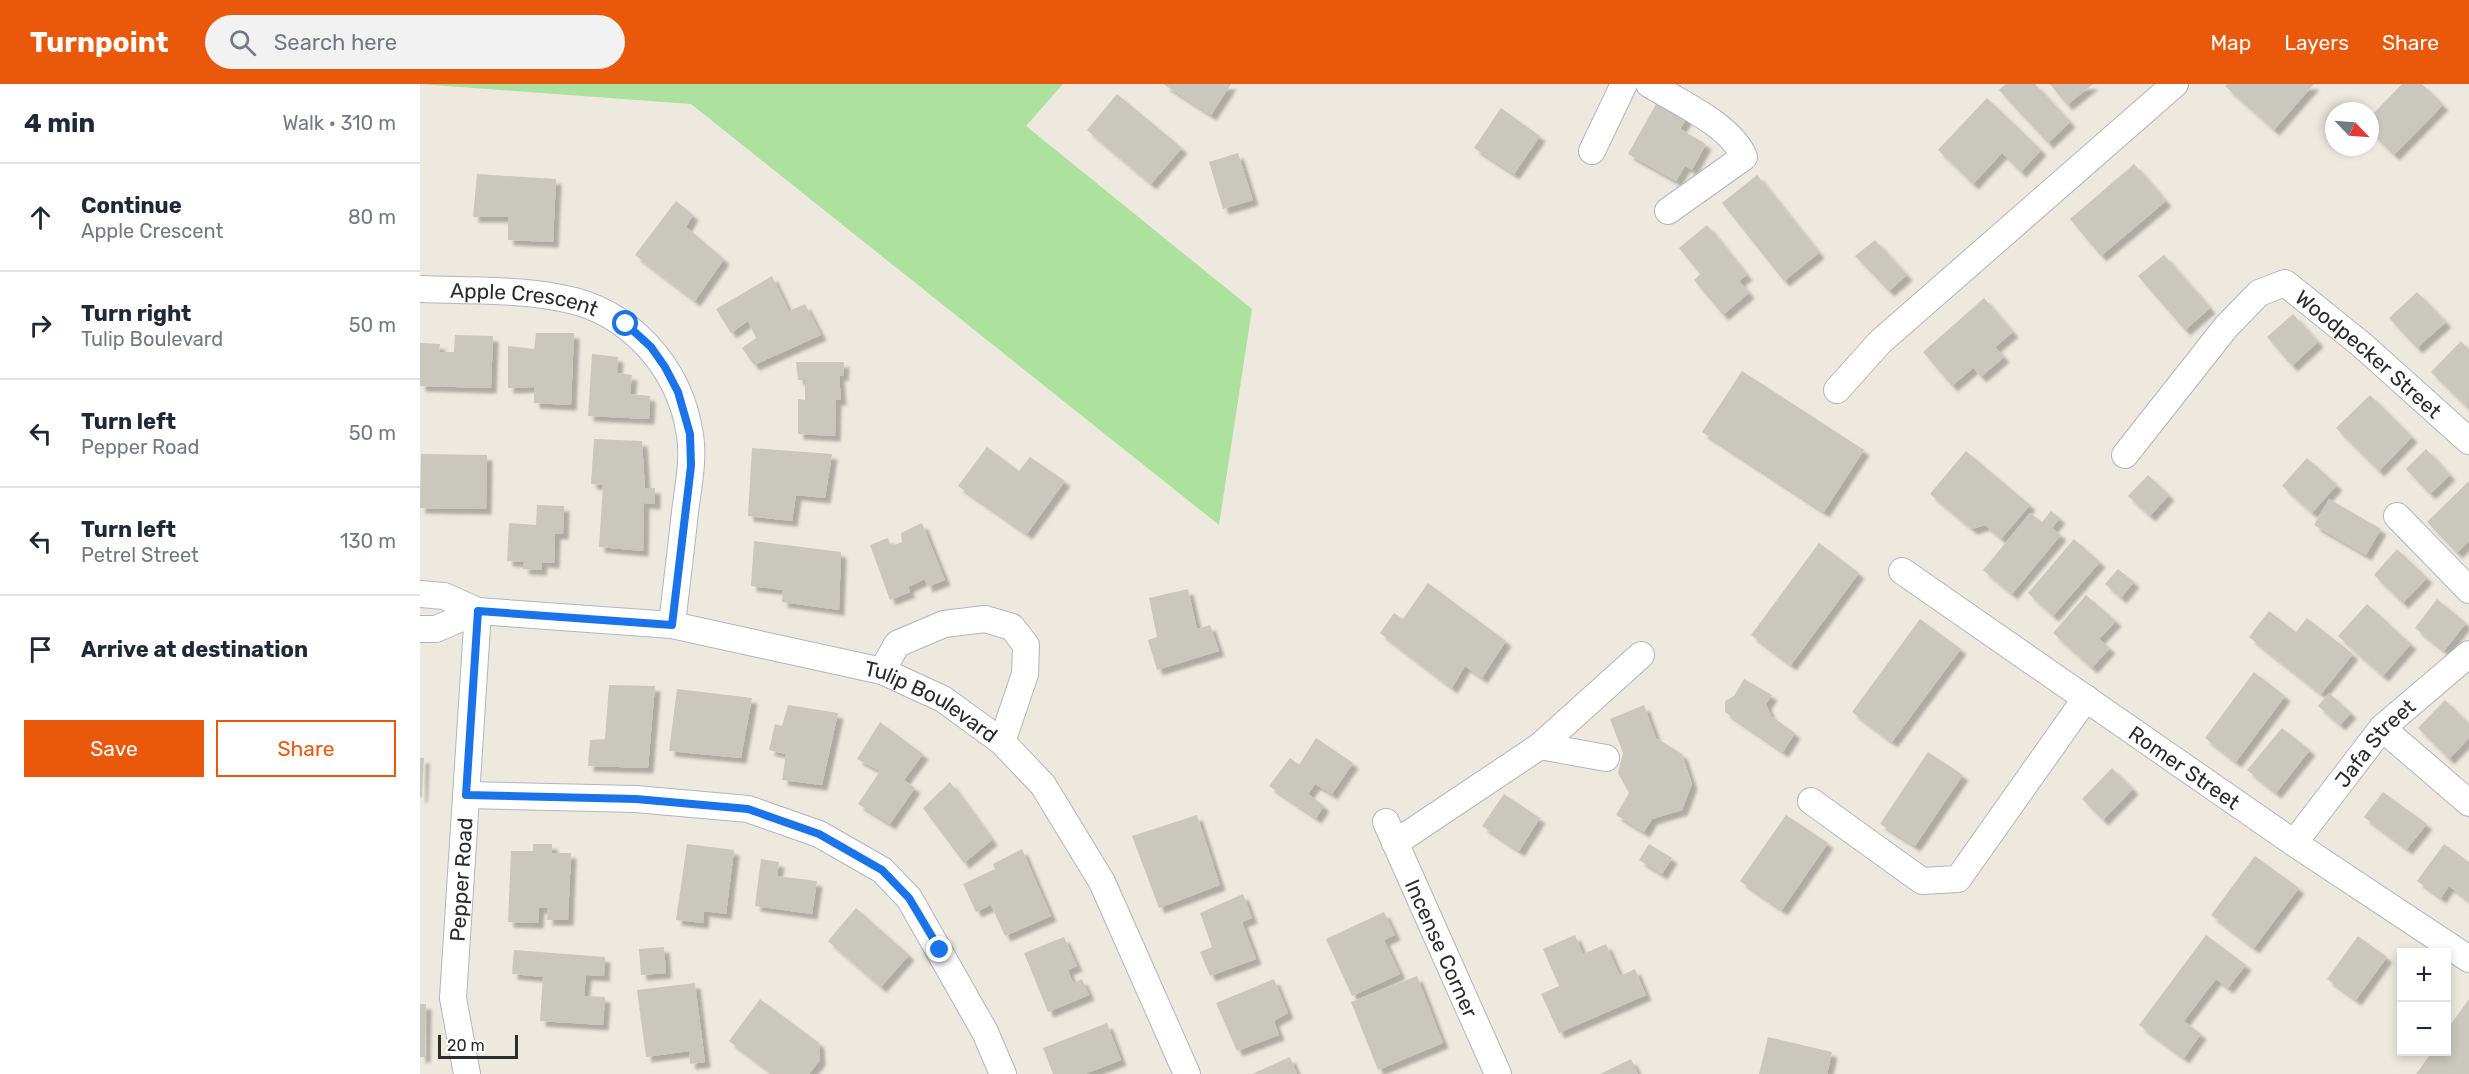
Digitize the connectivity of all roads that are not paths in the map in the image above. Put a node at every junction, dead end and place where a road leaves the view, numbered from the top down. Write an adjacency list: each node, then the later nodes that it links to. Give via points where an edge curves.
1 (1624, 84): 4 (street)
2 (1649, 84): 5 (street, via 1723,130 1740,146 1744,157)
3 (2175, 84): 7 (street, via 1880,342)
4 (1592, 151)
5 (1668, 211)
6 (420, 290): 15 (street, Apple Crescent, via 564,298 626,324 651,347 678,392 690,434 691,466)
7 (1837, 390)
8 (2469, 441): 9 (street, Woodpecker Street, via 2286,283 2259,293 2226,327)
9 (2125, 455)
10 (2397, 516): 12 (street)
11 (1902, 570): 20 (street, Romer Street)
12 (2469, 590)
13 (420, 594): 14 (street, Tulip Boulevard, via 444,596)
14 (478, 611): 15 (street, Tulip Boulevard); 16 (street, Tulip Boulevard, via 436,629); 25 (street, Pepper Road)
15 (672, 625): 19 (street, Tulip Boulevard)
16 (420, 629)
17 (2469, 654): 21 (street, Jafa Street)
18 (1641, 655): 23 (street)
19 (882, 671): 22 (street, Tulip Boulevard, via 943,699); 22 (street, via 897,644 944,624 985,619 1012,627 1026,645 1025,674)
20 (2086, 698): 26 (street, via 1958,879 1922,881); 28 (street, Romer Street)
21 (2382, 728): 27 (street); 28 (street, Jafa Street)
22 (1002, 742): 32 (street, Tulip Boulevard, via 1043,785 1102,882)
23 (1539, 746): 24 (street); 33 (street, Incense Corner, via 1391,832)
24 (1606, 758)
25 (466, 795): 30 (street, Pepper Road, via 453,998); 31 (street, via 636,799 748,809 819,834 882,870 909,898 985,1032)
26 (1811, 801)
27 (2469, 803)
28 (2294, 843): 29 (street, Romer Street)
29 (2469, 959)
30 (467, 1074)
31 (1003, 1074)
32 (1187, 1074)
33 (1498, 1074)

